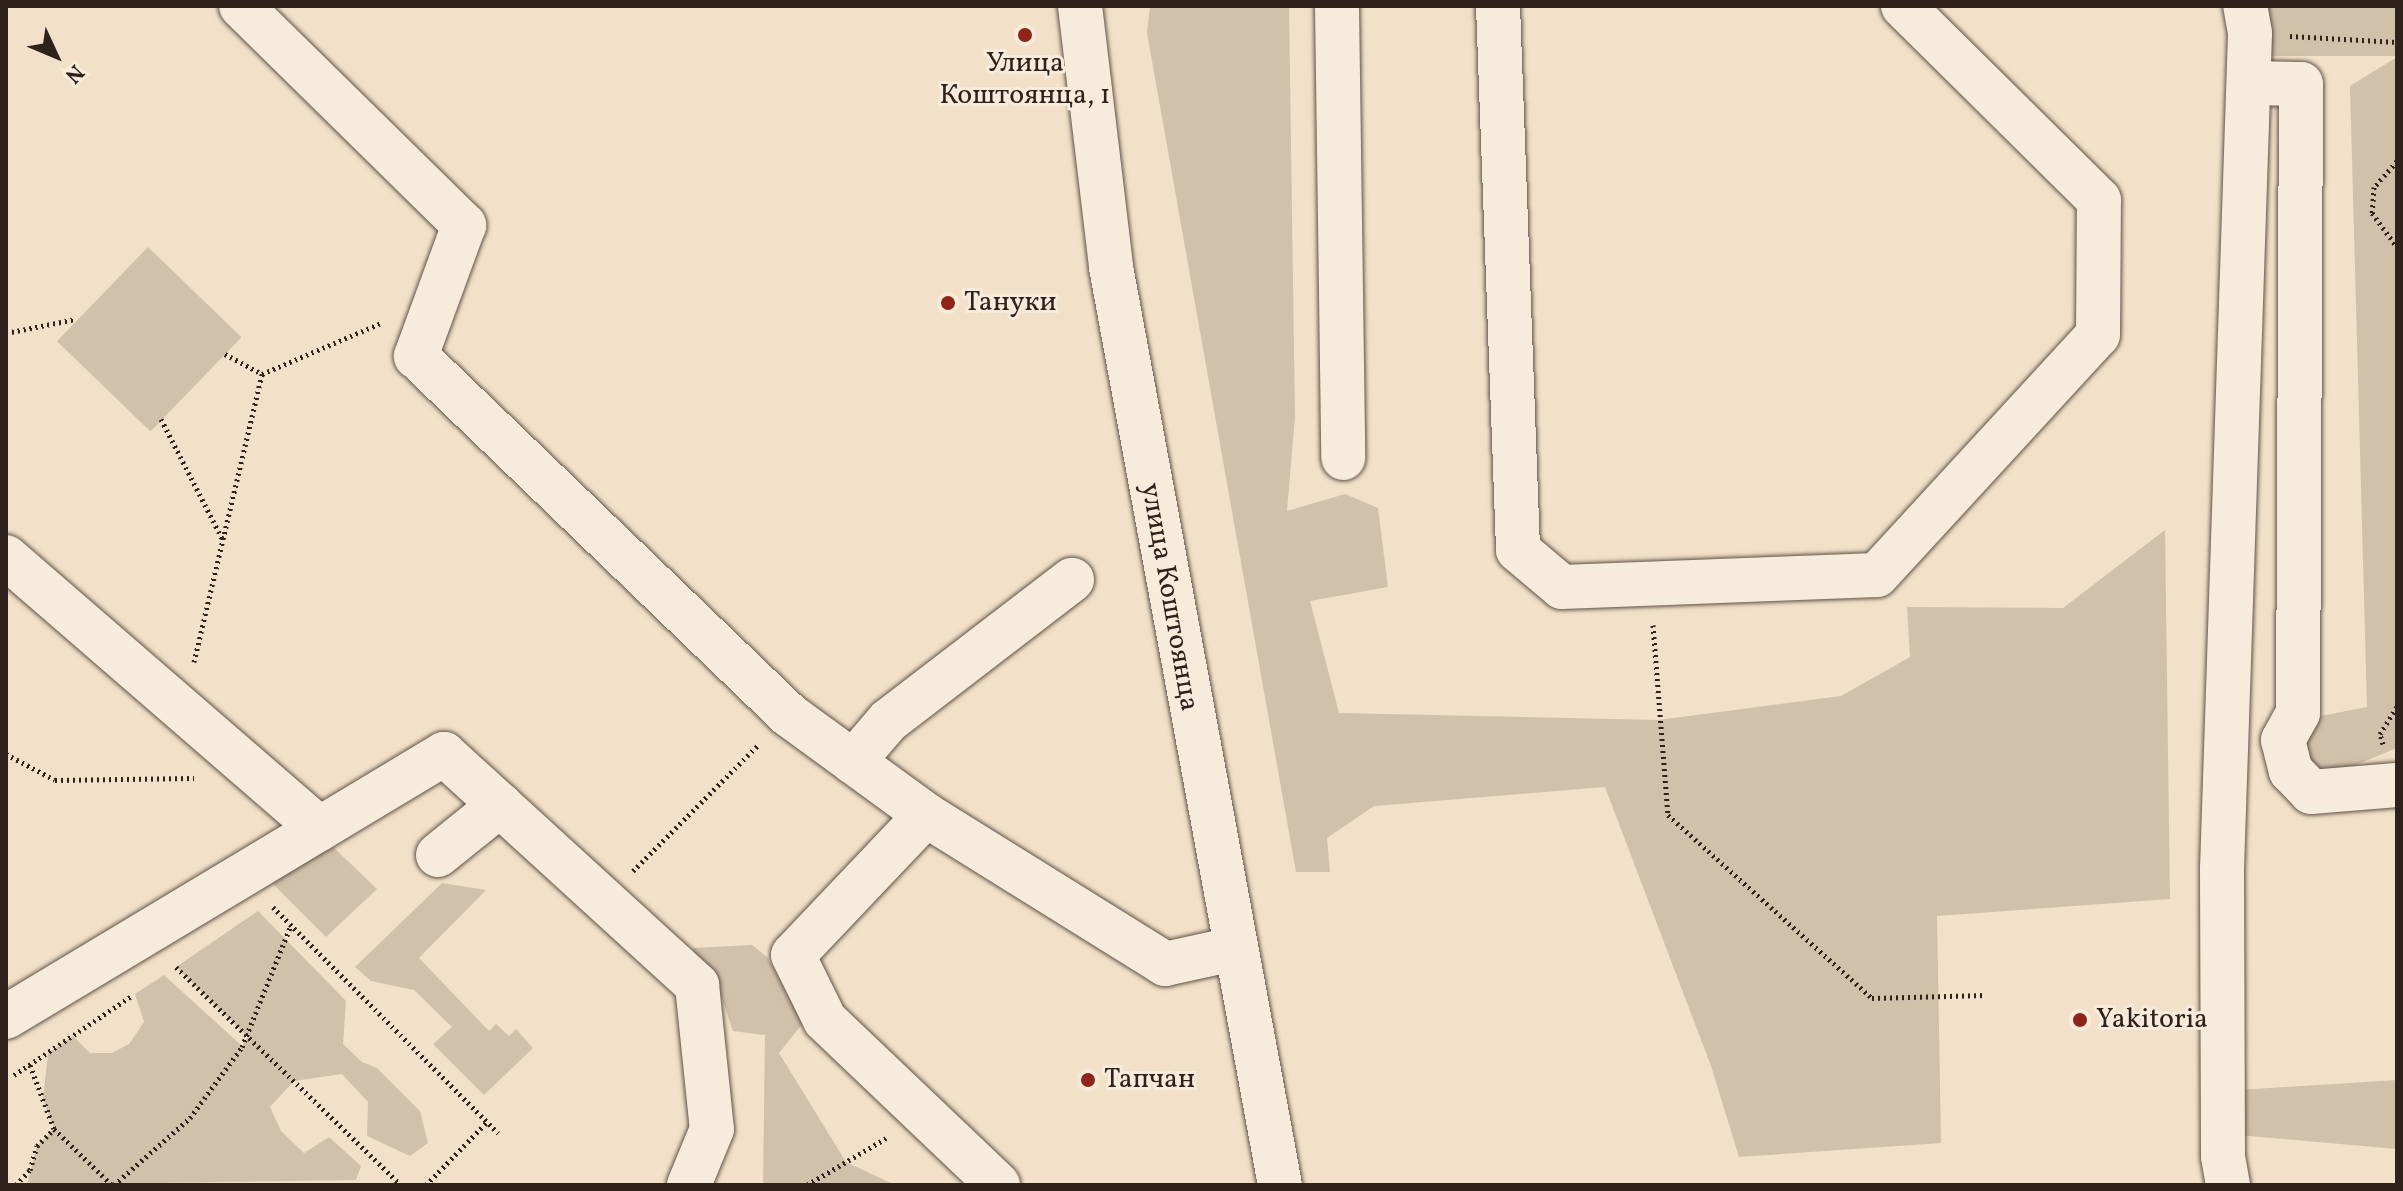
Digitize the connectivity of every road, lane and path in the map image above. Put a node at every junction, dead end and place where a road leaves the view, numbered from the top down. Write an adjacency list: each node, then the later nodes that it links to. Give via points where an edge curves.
1 (241, 6): 23 (street, via 464,225 416,356)
2 (1080, 6): 35 (street, улица Коштоянца, via 1111,267)
3 (1337, 6): 17 (street)
4 (1498, 6): 21 (street, via 1518,550 1562,587)
5 (1903, 6): 21 (street, via 2099,200 2098,335 1877,575)
6 (2248, 20): 7 (path); 8 (street)
7 (2397, 42)
8 (2249, 83): 27 (street, via 2301,84 2298,713 2283,740 2291,771 2311,792); 57 (street, via 2222,869 2223,1156)
9 (2397, 161): 10 (path, via 2374,187 2372,213)
10 (2397, 247)
11 (76, 319): 12 (path)
12 (6, 333)
13 (346, 337): 15 (path)
14 (225, 354): 15 (path)
15 (262, 374): 18 (path)
16 (161, 419): 18 (path)
17 (1343, 458)
18 (223, 539): 22 (path)
19 (6, 557): 22 (street)
20 (1072, 580): 25 (street, via 888,721)
21 (1650, 581): 40 (path, via 1668,815 1872,998)
22 (183, 710): 26 (street)
23 (789, 715): 25 (street); 32 (path)
24 (6, 754): 26 (path, via 55,780)
25 (853, 762): 29 (street)
26 (261, 777): 30 (street)
27 (2397, 785)
28 (500, 805): 30 (street, via 444,754); 31 (street); 32 (street)
29 (926, 815): 35 (street, via 1165,964); 45 (street, via 793,955 825,1020)
30 (320, 829): 41 (street)
31 (438, 855)
32 (604, 900): 53 (street, via 697,985 712,1129)
33 (258, 911): 34 (path, via 269,903)
34 (291, 925): 42 (path); 46 (path)
35 (1233, 949): 56 (street, улица Коштоянца)
36 (187, 959): 37 (path)
37 (176, 967): 38 (path); 42 (path)
38 (164, 975)
39 (144, 988): 43 (path)
40 (1986, 995)
41 (6, 1017)
42 (248, 1037): 50 (path, via 190,1118); 51 (path)
43 (30, 1065): 44 (path); 47 (path)
44 (14, 1075)
45 (925, 1115): 54 (path); 55 (street)
46 (487, 1122): 48 (path); 52 (path)
47 (54, 1129): 49 (path, via 37,1146 30,1170); 50 (path)
48 (498, 1133)
49 (16, 1185)
50 (113, 1185)
51 (401, 1185)
52 (426, 1185)
53 (689, 1185)
54 (807, 1185)
55 (998, 1185)
56 (1280, 1185)
57 (2228, 1185)

